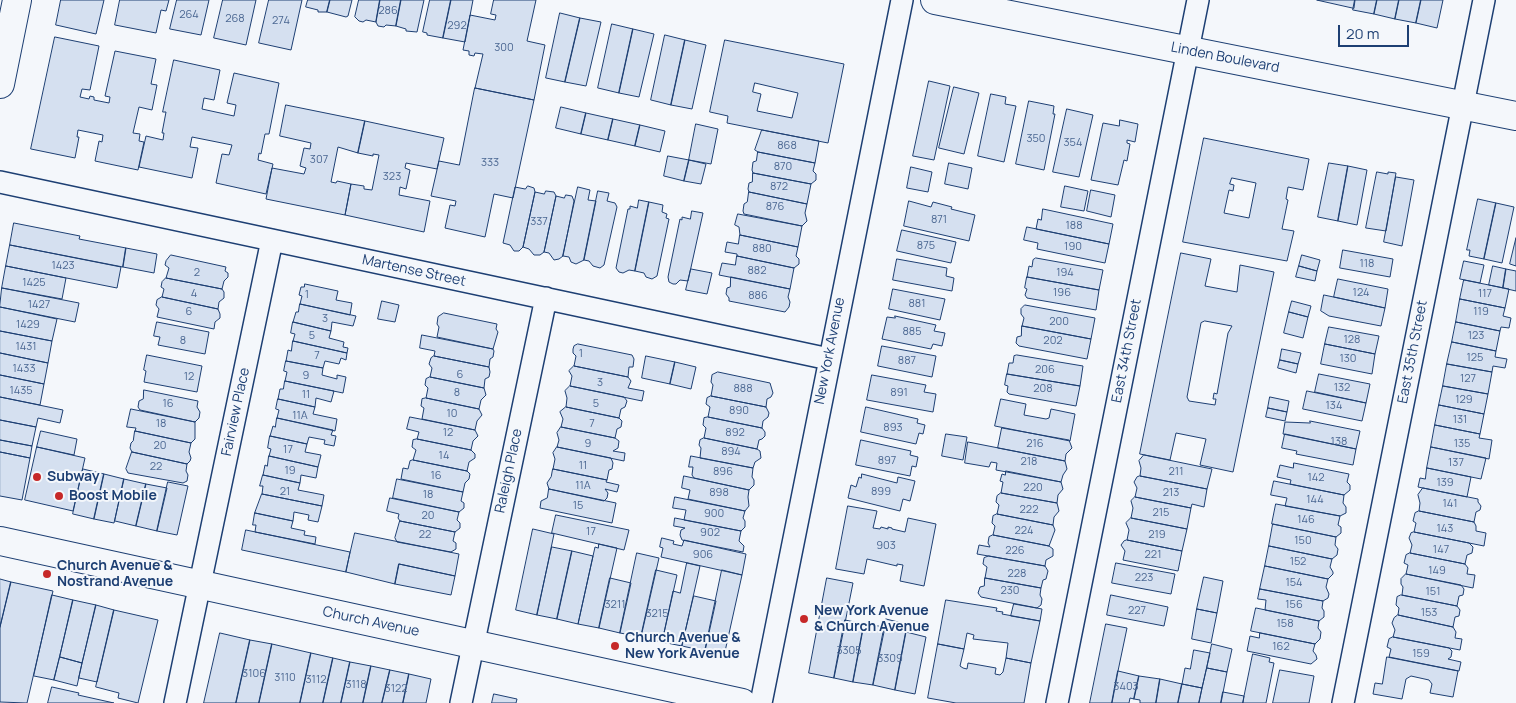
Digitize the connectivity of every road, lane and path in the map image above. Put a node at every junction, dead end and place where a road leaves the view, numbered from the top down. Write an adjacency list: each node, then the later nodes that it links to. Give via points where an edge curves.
1 (17, 0): 7 (main road)
2 (902, 0): 13 (street, New York Avenue)
3 (935, 0): 6 (main road, Linden Boulevard)
4 (1198, 0): 6 (street, East 34th Street)
5 (1484, 0): 8 (street, East 35th Street)
6 (1187, 51): 8 (main road, Linden Boulevard); 21 (street, East 34th Street)
7 (0, 84)
8 (1462, 105): 9 (main road, Linden Boulevard); 22 (street, East 35th Street)
9 (1516, 116)
10 (0, 182): 11 (street, Martense Street)
11 (272, 240): 12 (street, Martense Street); 15 (street, Fairview Place)
12 (546, 298): 13 (street, Martense Street); 16 (street, Raleigh Place)
13 (828, 359): 20 (street, New York Avenue)
14 (0, 541): 15 (main road, Church Avenue)
15 (200, 584): 16 (main road, Church Avenue); 17 (street, Fairview Place)
16 (473, 644): 18 (street, Raleigh Place); 19 (main road, Church Avenue)
17 (175, 703)
18 (461, 703)
19 (742, 703)
20 (761, 703)
21 (1057, 703)
22 (1342, 703)

